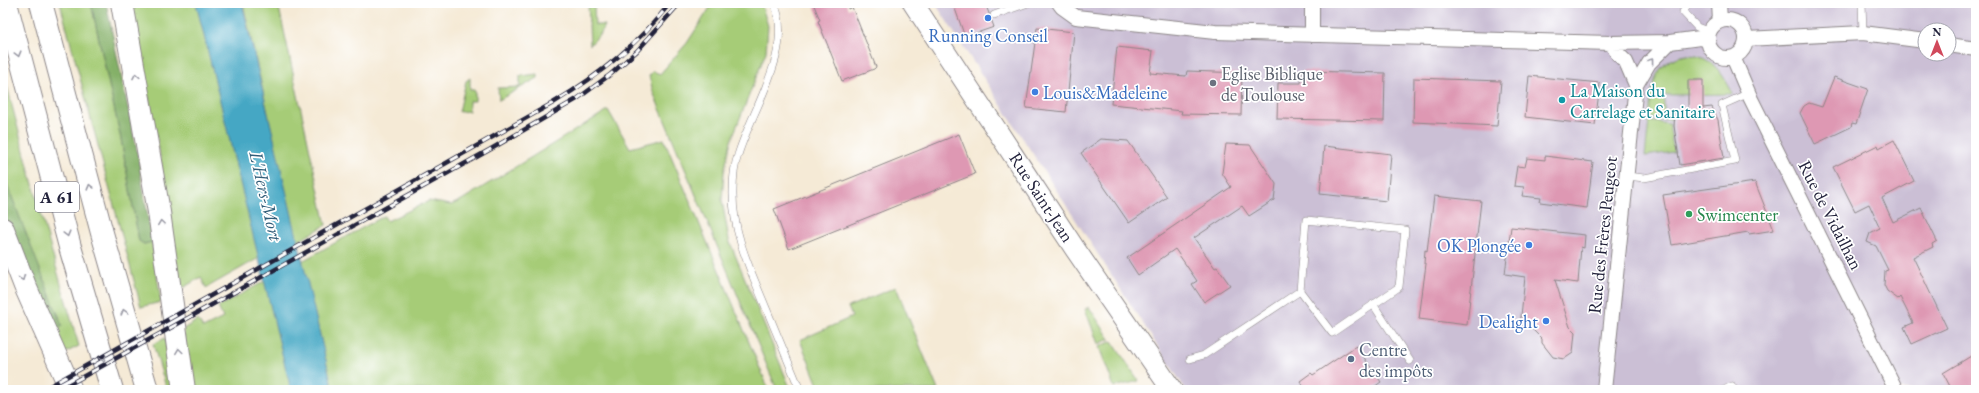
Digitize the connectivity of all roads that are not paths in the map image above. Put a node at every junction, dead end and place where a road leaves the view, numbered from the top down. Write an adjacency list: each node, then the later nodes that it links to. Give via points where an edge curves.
1 (6, 3): 33 (highway, A 61, one-way to 33, via 66,232)
2 (41, 3): 34 (highway, A 61, one-way to 2)
3 (122, 3): 35 (highway, one-way to 3, via 159,212)
4 (774, 3): 36 (lane, via 779,17 777,50 737,156 733,204 746,259)
5 (913, 3): 37 (street, Rue Saint-Jean)
6 (1028, 3): 12 (lane)
7 (1059, 3): 15 (street, via 1076,17 1088,19 1215,32)
8 (1312, 3): 15 (street)
9 (1688, 3): 16 (lane, via 1683,12)
10 (1718, 3): 13 (street)
11 (1862, 3): 14 (lane)
12 (994, 15)
13 (1720, 21): 16 (street, via 1715,24); 17 (street, via 1732,20 1738,23)
14 (1863, 33): 17 (street); 18 (street)
15 (1312, 35): 20 (street)
16 (1709, 36): 19 (street); 23 (street, via 1709,45 1714,53 1723,57)
17 (1746, 39): 23 (street, via 1743,50)
18 (1917, 40)
19 (1670, 42): 20 (street); 24 (street, Rue des Frères Peugeot, one-way to 19, via 1649,63)
20 (1611, 43): 24 (street, Rue des Frères Peugeot, via 1626,62)
21 (1957, 46): 22 (street)
22 (1976, 49)
23 (1733, 57): 25 (street, Rue de Vidailhan)
24 (1636, 85): 26 (street, Rue des Frères Peugeot)
25 (1749, 93): 26 (lane, via 1722,105 1735,161 1644,178); 41 (street, Rue de Vidailhan)
26 (1627, 176): 38 (street, Rue des Frères Peugeot)
27 (3, 228): 32 (highway, one-way to 32, via 25,286)
28 (1300, 292): 29 (lane, via 1332,332); 29 (lane, via 1306,220 1405,230 1399,287); 30 (lane, via 1204,355)
29 (1373, 304): 31 (lane)
30 (1190, 359)
31 (1410, 361)
32 (71, 390)
33 (112, 390)
34 (147, 390)
35 (184, 390)
36 (800, 390)
37 (1172, 390)
38 (1604, 390)
39 (1724, 390): 40 (lane, via 1732,386)
40 (1734, 390)
41 (1896, 390)

